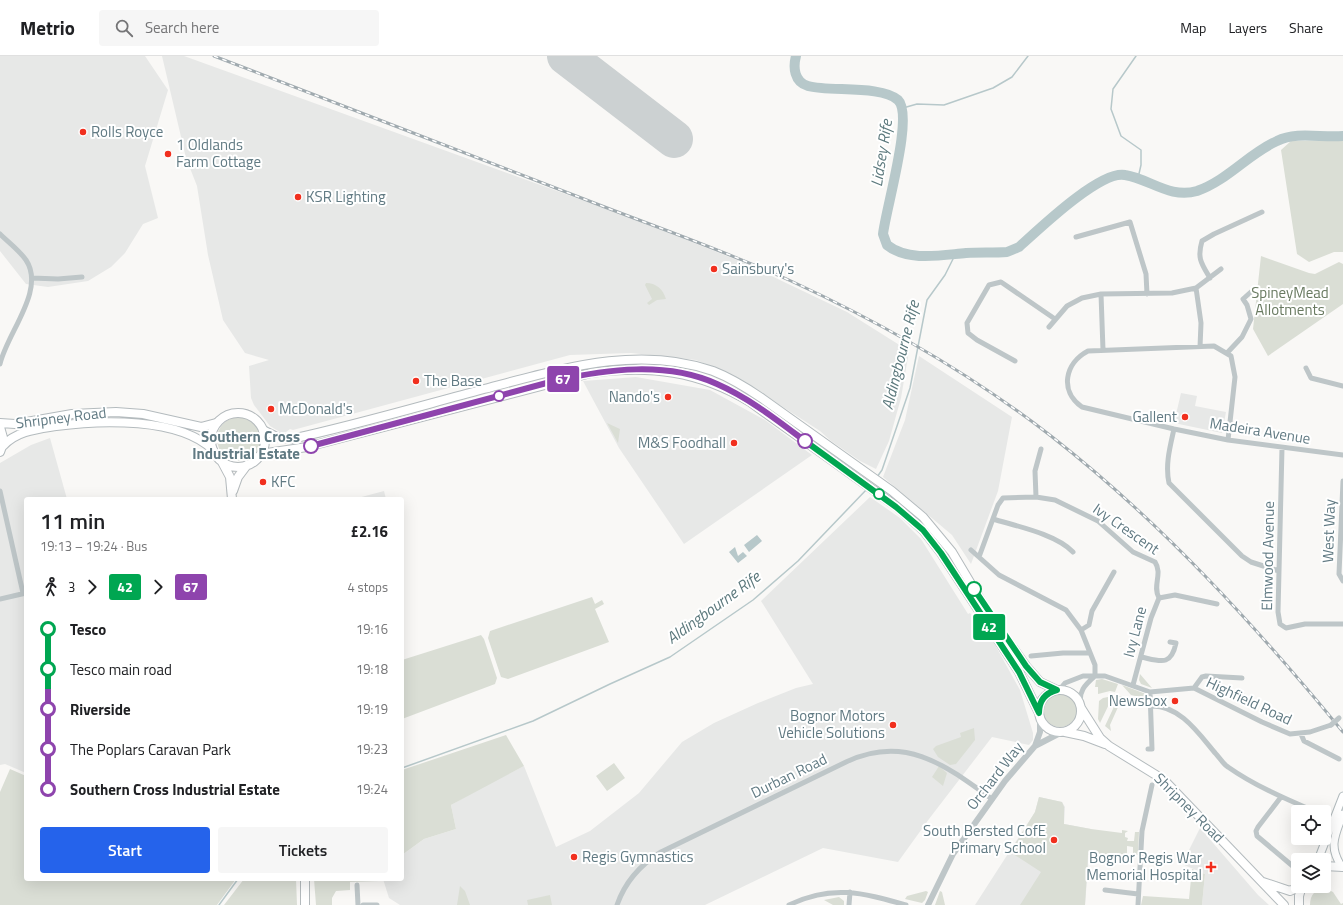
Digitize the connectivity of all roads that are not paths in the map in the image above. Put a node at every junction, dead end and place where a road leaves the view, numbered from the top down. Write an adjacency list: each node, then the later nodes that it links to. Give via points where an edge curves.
1 (1262, 212): 7 (street, via 1202,241 1199,253 1202,265)
2 (0, 234): 6 (street, via 26,260)
3 (1076, 237): 11 (street, via 1130,222 1146,274)
4 (1222, 269): 7 (street)
5 (82, 277): 6 (street)
6 (32, 278): 18 (street, via 32,291 7,343)
7 (1210, 278): 8 (street)
8 (1196, 288): 11 (street, via 1172,293); 14 (street, via 1201,323)
9 (1252, 291): 16 (street, via 1243,299 1251,319 1242,337)
10 (1101, 294): 11 (street); 12 (street, via 1074,301); 15 (street)
11 (1147, 294)
12 (1055, 319): 13 (street); 17 (street, via 1001,282 989,284 967,323 968,333)
13 (1049, 327)
14 (1200, 347): 15 (street, Madeira Avenue); 16 (street, Madeira Avenue, via 1214,346)
15 (1102, 350): 24 (street, Madeira Avenue, via 1082,354 1070,368 1067,386 1076,403 1082,407)
16 (1227, 353): 26 (street, via 1231,356 1235,377)
17 (1015, 361)
18 (0, 364)
19 (1306, 368): 20 (street, via 1311,378)
20 (1343, 386)
21 (0, 423): 22 (main road, Shripney Road, via 15,424 72,414 116,412 143,414 201,427)
22 (216, 423): 25 (main road, via 228,414 244,413 255,420); 30 (main road, via 211,436)
23 (0, 427): 28 (main road, via 4,436)
24 (1174, 429): 26 (street, Madeira Avenue); 43 (street, via 1168,460 1169,482 1242,556 1251,562)
25 (263, 430): 32 (main road, via 264,444); 60 (main road, Shripney Road, via 278,438 291,439 580,365 648,360 699,367 724,376 763,399 882,484 923,517 1026,666 1040,682)
26 (1228, 440): 27 (street, Madeira Avenue)
27 (1282, 448): 31 (street, Madeira Avenue); 43 (street, Elmwood Avenue)
28 (2, 449): 30 (main road, Shripney Road, via 16,435 31,431 84,423 122,422 154,426 183,434 206,443)
29 (1040, 449): 38 (street, via 1035,471)
30 (213, 450): 33 (main road)
31 (1343, 456)
32 (258, 457): 34 (main road); 64 (main road, Shripney Road, via 267,453 308,447 573,377 606,371 651,370 686,374 730,390 750,402 914,522 937,548 1019,672)
33 (221, 461): 34 (main road, via 238,467); 37 (main road, via 230,477)
34 (247, 465): 37 (main road, via 238,477)
35 (1343, 481): 45 (street, West Way, via 1339,574)
36 (0, 490): 46 (street)
37 (232, 496)
38 (1036, 497): 39 (street, Ivy Crescent, via 1003,498); 47 (street, Ivy Crescent, via 1055,500 1098,522 1133,552 1155,562 1159,573 1156,588)
39 (993, 519): 41 (street, via 1049,537 1067,545); 42 (street)
40 (971, 550): 42 (street)
41 (1074, 552)
42 (979, 557): 51 (street, via 1000,575 1066,610)
43 (1279, 570): 50 (street, Elmwood Avenue, via 1280,624 1286,628 1305,624)
44 (1114, 572): 51 (street, via 1092,611 1091,622)
45 (1343, 581)
46 (24, 593): 48 (street)
47 (1158, 598): 49 (street, Ivy Lane, via 1175,595); 55 (street, Ivy Lane)
48 (0, 599)
49 (1217, 604)
50 (1343, 624)
51 (1081, 630): 53 (street)
52 (1170, 642): 55 (street, via 1176,643 1173,655 1168,659 1160,661)
53 (1090, 653): 54 (street); 56 (street, via 1095,666)
54 (1031, 656)
55 (1141, 656): 58 (street, Ivy Lane)
56 (1095, 676): 58 (street, Highfield Road); 60 (street, Highfield Road, via 1083,676 1065,683); 63 (street, via 1082,689)
57 (1242, 678): 59 (street, via 1206,676 1202,677)
58 (1133, 685): 61 (street, Highfield Road)
59 (1194, 688): 61 (street, Highfield Road); 67 (street, Highfield Road, via 1262,722 1290,734)
60 (1059, 690): 63 (main road, Shripney Road, via 1074,694); 64 (main road, via 1052,691 1043,698)
61 (1150, 692): 62 (street)
62 (1151, 706): 70 (street, via 1152,749); 74 (street, via 1168,708 1184,718 1227,767)
63 (1081, 707): 66 (main road, via 1076,725); 69 (main road, Shripney Road, via 1096,733)
64 (1039, 715): 66 (main road, Shripney Road, via 1050,730); 68 (street, via 1040,732)
65 (1341, 717): 67 (street, Highfield Road, bridge, via 1321,730)
66 (1063, 732): 68 (street); 69 (main road, Shripney Road, via 1084,736)
67 (1301, 734): 71 (street, via 1304,741)
68 (1035, 746): 75 (street, Orchard Way)
69 (1109, 746): 84 (main road, Shripney Road, via 1164,780)
70 (1148, 748)
71 (1339, 759)
72 (1152, 785): 90 (street, via 1142,831)
73 (1343, 796): 78 (main road)
74 (1281, 797): 76 (street); 80 (street, via 1256,831 1257,836)
75 (992, 799): 95 (street, Durban Road, via 953,771 929,758 897,751 871,752 650,858 625,886); 99 (street, Orchard Way, via 953,854)
76 (1300, 805)
77 (1343, 814): 78 (main road)
78 (1332, 834): 79 (main road); 82 (main road, via 1334,849)
79 (1322, 853)
80 (1291, 865)
81 (1331, 866): 82 (main road)
82 (1342, 867)
83 (305, 881): 91 (main road)
84 (1260, 881): 87 (main road, Shripney Road); 101 (main road, Shripney Road)
85 (357, 885): 92 (street)
86 (1105, 890): 90 (street)
87 (1291, 891)
88 (850, 892): 96 (street, via 834,891 815,895); 97 (street); 98 (street)
89 (1300, 893): 102 (main road)
90 (1138, 894): 100 (street)
91 (305, 905)
92 (358, 905)
93 (363, 905): 94 (street)
94 (377, 905)
95 (617, 905)
96 (789, 905)
97 (848, 905)
98 (906, 905)
99 (928, 905)
100 (1138, 905)
101 (1284, 905)
102 (1299, 905)

